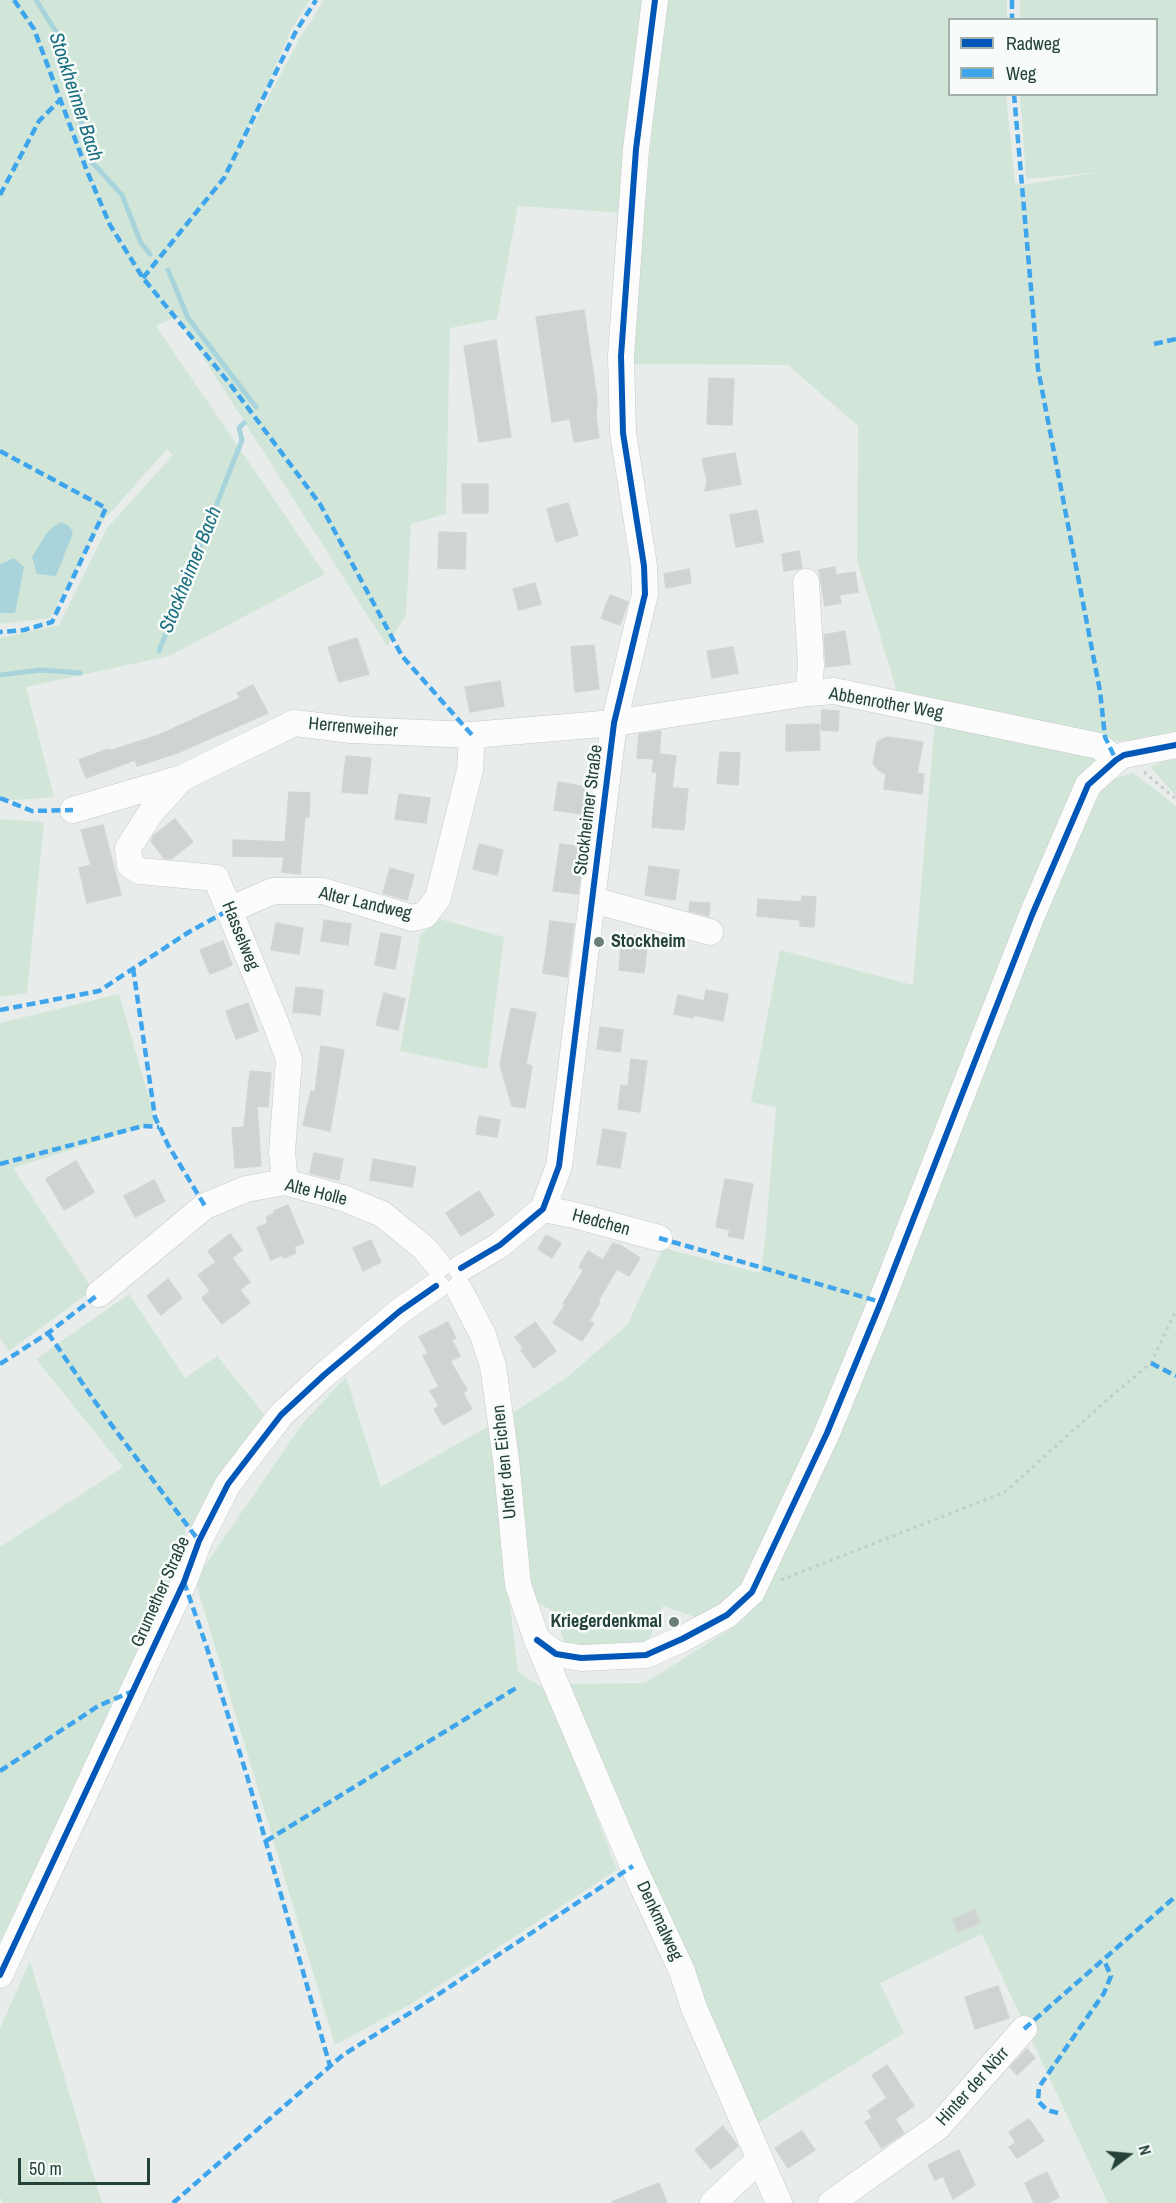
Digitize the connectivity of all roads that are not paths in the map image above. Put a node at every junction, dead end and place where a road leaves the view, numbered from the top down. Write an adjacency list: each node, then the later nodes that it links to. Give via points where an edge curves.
1 (655, 0): 4 (street, Stockheimer Straße, via 636,149 621,356 623,433 645,594)
2 (806, 582): 3 (street, via 811,666)
3 (808, 693): 4 (street, Abbenrother Weg); 7 (street, Abbenrother Weg, via 834,691 1098,746)
4 (614, 723): 5 (street, Herrenweiher); 10 (street, Stockheimer Straße)
5 (472, 735): 8 (street, Herrenweiher, via 352,730 294,723); 11 (street, Alter Landweg, via 470,770 438,898 425,915 412,918 323,891 273,891)
6 (1176, 745): 7 (street)
7 (1120, 757): 18 (street, via 1088,785 1083,796 827,1433 752,1592 727,1615 646,1655 581,1658 556,1654)
8 (182, 778): 9 (street, Herrenweiher); 11 (street, Hasselweg, via 128,848 130,865 140,871 216,878)
9 (73, 810)
10 (593, 900): 12 (street); 14 (street, Stockheimer Straße, via 559,1166)
11 (229, 910): 13 (street, Hasselweg, via 289,1059 282,1152)
12 (710, 932)
13 (285, 1182): 16 (street, Alte Holle, via 382,1214 424,1248); 17 (street, Alte Holle, via 246,1189 205,1206)
14 (543, 1209): 15 (street, Hedchen); 16 (street, Stockheimer Straße, via 500,1245)
15 (659, 1238)
16 (449, 1277): 18 (street, Unter den Eichen, via 483,1335 493,1366 518,1585); 19 (street, Grumether Straße, via 400,1311 280,1414 228,1484)
17 (99, 1294)
18 (537, 1640): 21 (street, Denkmalweg, via 682,1971)
19 (0, 1975)
20 (1024, 2030): 24 (street, Hinter der Nörr, via 938,2127)
21 (759, 2160): 22 (street); 23 (street, Denkmalweg)
22 (713, 2203)
23 (779, 2203)
24 (831, 2203)

